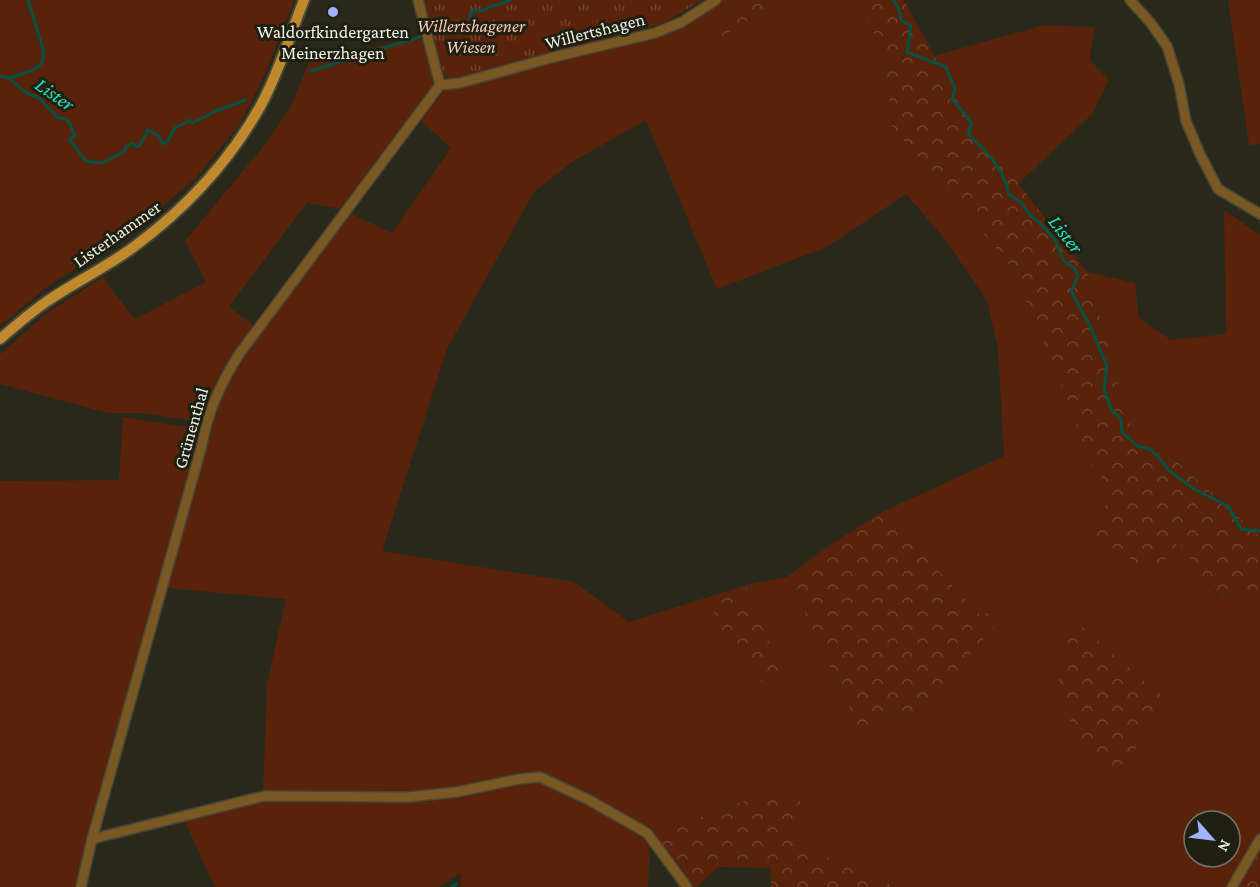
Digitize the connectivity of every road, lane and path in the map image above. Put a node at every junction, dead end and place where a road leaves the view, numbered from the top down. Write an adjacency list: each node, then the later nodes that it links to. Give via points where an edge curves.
1 (418, 0): 5 (street)
2 (716, 0): 5 (street, Willertshagen, via 682,22 655,33)
3 (1130, 0): 6 (street, via 1167,46 1186,121 1218,189)
4 (302, 5): 7 (main road, Listerhammer, via 262,104 237,146 209,180 133,247 44,303)
5 (441, 85): 8 (street, Grünenthal, via 222,381 205,425)
6 (1260, 214)
7 (0, 339)
8 (92, 839): 10 (street, Grünenthal); 11 (street, via 264,796 408,797 540,777 646,833)
9 (1260, 839): 12 (street)
10 (81, 887)
11 (687, 887)
12 (1232, 887)

